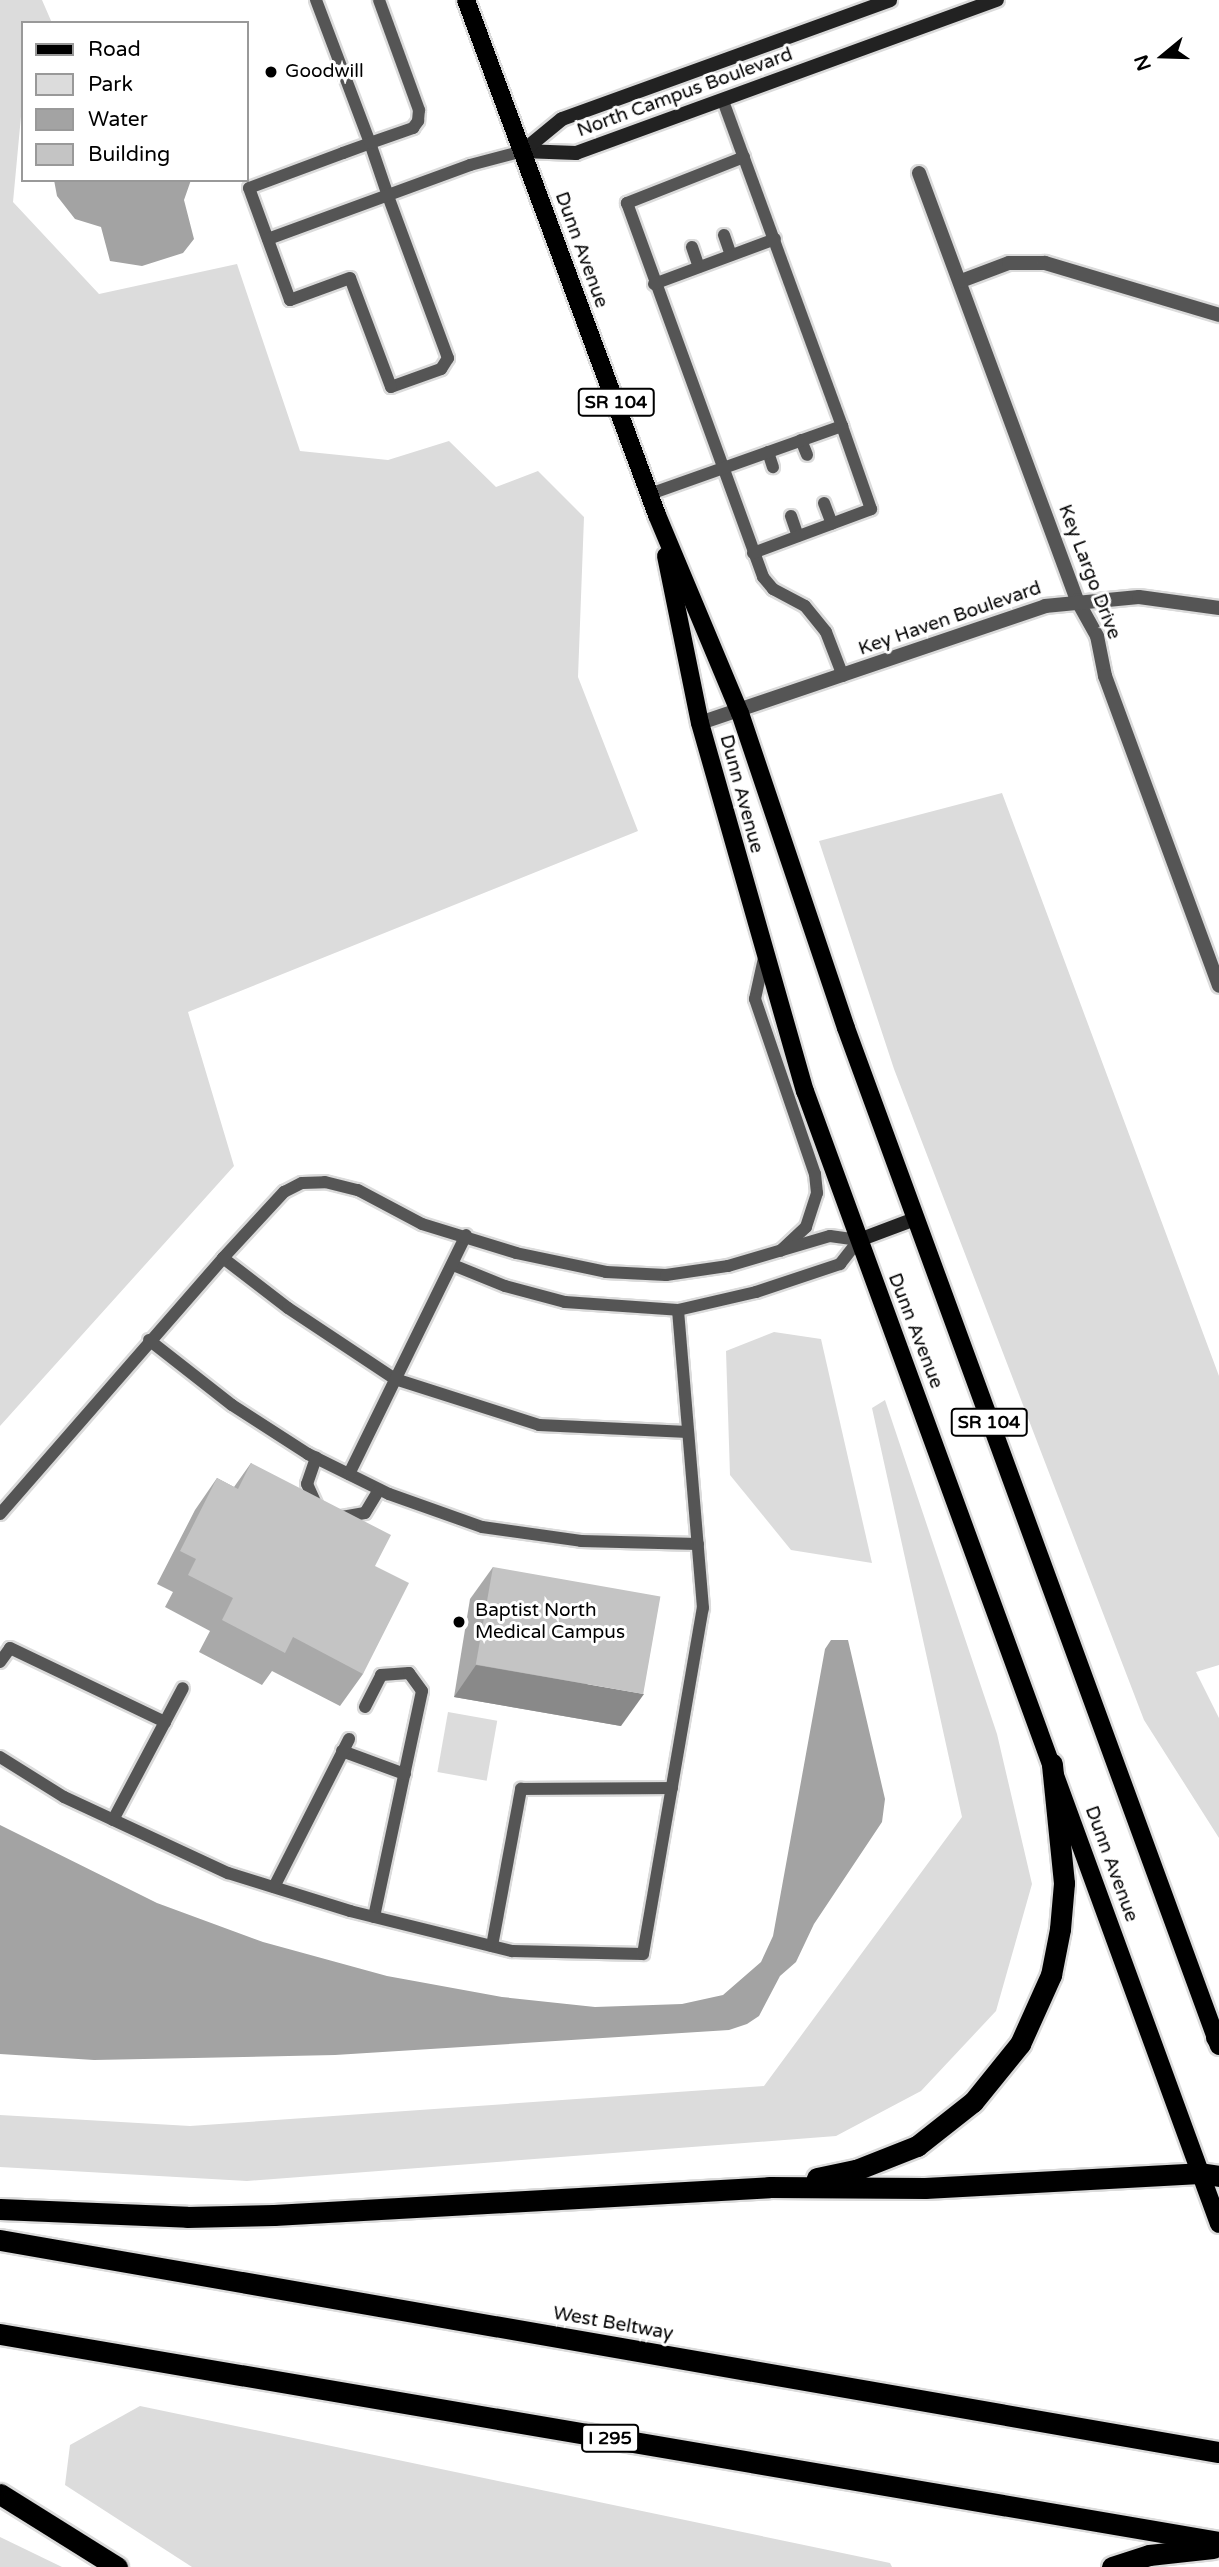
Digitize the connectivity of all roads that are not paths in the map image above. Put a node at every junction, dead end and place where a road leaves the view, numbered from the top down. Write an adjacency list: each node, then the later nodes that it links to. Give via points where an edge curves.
1 (316, 0): 7 (lane)
2 (379, 0): 7 (lane, via 419,110 413,128)
3 (466, 0): 8 (main road, Dunn Avenue / SR 104)
4 (890, 0): 8 (street, North Campus Boulevard, via 562,119)
5 (997, 0): 6 (street, North Campus Boulevard)
6 (723, 100): 8 (street, North Campus Boulevard, via 576,153); 9 (lane)
7 (369, 143): 14 (lane); 17 (lane, via 249,188)
8 (523, 152): 14 (lane); 31 (main road, Dunn Avenue / SR 104)
9 (744, 157): 10 (lane); 18 (lane)
10 (703, 173): 12 (lane); 13 (lane)
11 (919, 173): 22 (street, Key Largo Drive)
12 (670, 186): 15 (lane); 23 (lane, via 627,203)
13 (708, 188)
14 (388, 196): 17 (lane); 17 (lane, via 449,358 442,369 404,383 391,387 350,278 290,300)
15 (675, 199)
16 (724, 234): 20 (lane)
17 (268, 239)
18 (775, 239): 20 (lane); 25 (lane)
19 (692, 247): 21 (lane)
20 (731, 255): 21 (lane)
21 (699, 267): 23 (lane)
22 (961, 281): 24 (street, via 1009,263 1045,262); 38 (street, Key Largo Drive)
23 (654, 284): 30 (lane)
24 (1219, 315)
25 (842, 426): 26 (lane); 35 (lane, via 871,509)
26 (801, 440): 27 (lane); 28 (lane)
27 (768, 452): 29 (lane); 30 (lane)
28 (807, 455)
29 (773, 467)
30 (723, 468): 31 (lane); 37 (lane)
31 (650, 494): 33 (main road, Dunn Avenue / SR 104)
32 (824, 503): 35 (lane)
33 (657, 515): 41 (main road, Dunn Avenue / SR 104); 42 (main road, Dunn Avenue / SR 104)
34 (791, 516): 36 (lane)
35 (832, 524): 36 (lane)
36 (797, 536): 37 (lane)
37 (753, 553): 40 (lane, via 773,589 805,606 826,632)
38 (1077, 600): 39 (street, Key Haven Boulevard, via 1139,597); 40 (street, Key Haven Boulevard, via 1006,617); 44 (street, Key Largo Drive, via 1097,636 1105,676)
39 (1219, 607)
40 (843, 676): 41 (street, Key Haven Boulevard)
41 (740, 713): 42 (street, Key Haven Boulevard); 45 (main road, Dunn Avenue / SR 104)
42 (701, 723): 43 (main road, Dunn Avenue / SR 104)
43 (764, 958): 47 (main road, Dunn Avenue / SR 104); 48 (lane, via 755,999 815,1174 817,1193 806,1227)
44 (1219, 986)
45 (915, 1219): 47 (street); 76 (main road, Dunn Avenue / SR 104)
46 (466, 1234): 48 (lane, via 516,1253 606,1272 666,1275); 49 (lane, via 422,1224 387,1202 325,1182 293,1187); 50 (lane)
47 (859, 1240): 48 (lane, via 830,1236); 51 (lane, via 839,1264 756,1292); 69 (main road, Dunn Avenue / SR 104)
48 (778, 1254)
49 (223, 1258): 52 (lane); 53 (lane)
50 (453, 1265): 51 (lane, via 505,1286 565,1301); 53 (lane)
51 (678, 1310): 54 (lane)
52 (149, 1340): 55 (lane, via 232,1405); 59 (lane)
53 (395, 1379): 54 (lane, via 539,1425); 56 (lane)
54 (688, 1432): 61 (lane)
55 (316, 1458): 56 (lane); 58 (lane, via 307,1484)
56 (349, 1474): 57 (lane)
57 (379, 1490): 60 (lane, via 365,1513); 61 (lane, via 482,1527 581,1542)
58 (316, 1504)
59 (0, 1514)
60 (342, 1517)
61 (698, 1545): 71 (lane, via 703,1608)
62 (0, 1662): 65 (lane, via 10,1648)
63 (183, 1688): 65 (lane)
64 (365, 1707): 70 (lane, via 381,1675 409,1674 422,1691)
65 (165, 1722): 72 (lane)
66 (349, 1739): 67 (lane)
67 (342, 1751): 70 (lane); 73 (lane)
68 (0, 1756): 72 (lane, via 64,1797)
69 (1052, 1764): 77 (main road, Dunn Avenue / SR 104); 78 (highway, via 1064,1883 1060,1929 1051,1975 1020,2044 973,2102 917,2146 856,2170)
70 (404, 1774): 74 (lane)
71 (672, 1788): 75 (lane, via 521,1789); 75 (lane, via 643,1954 512,1951)
72 (113, 1819): 73 (lane, via 228,1873)
73 (274, 1887): 74 (lane)
74 (374, 1917): 75 (lane)
75 (492, 1946)
76 (1218, 2041)
77 (1213, 2172): 78 (highway, via 925,2188); 80 (main road, Dunn Avenue / SR 104)
78 (769, 2187): 79 (highway, via 274,2215 187,2217)
79 (0, 2209)
80 (1219, 2224)
81 (0, 2240): 83 (highway, West Beltway)
82 (0, 2334): 85 (highway, I 295)
83 (1212, 2451)
84 (0, 2494): 86 (highway)
85 (1219, 2545): 87 (highway, via 1149,2555)
86 (117, 2567)
87 (1112, 2567)

